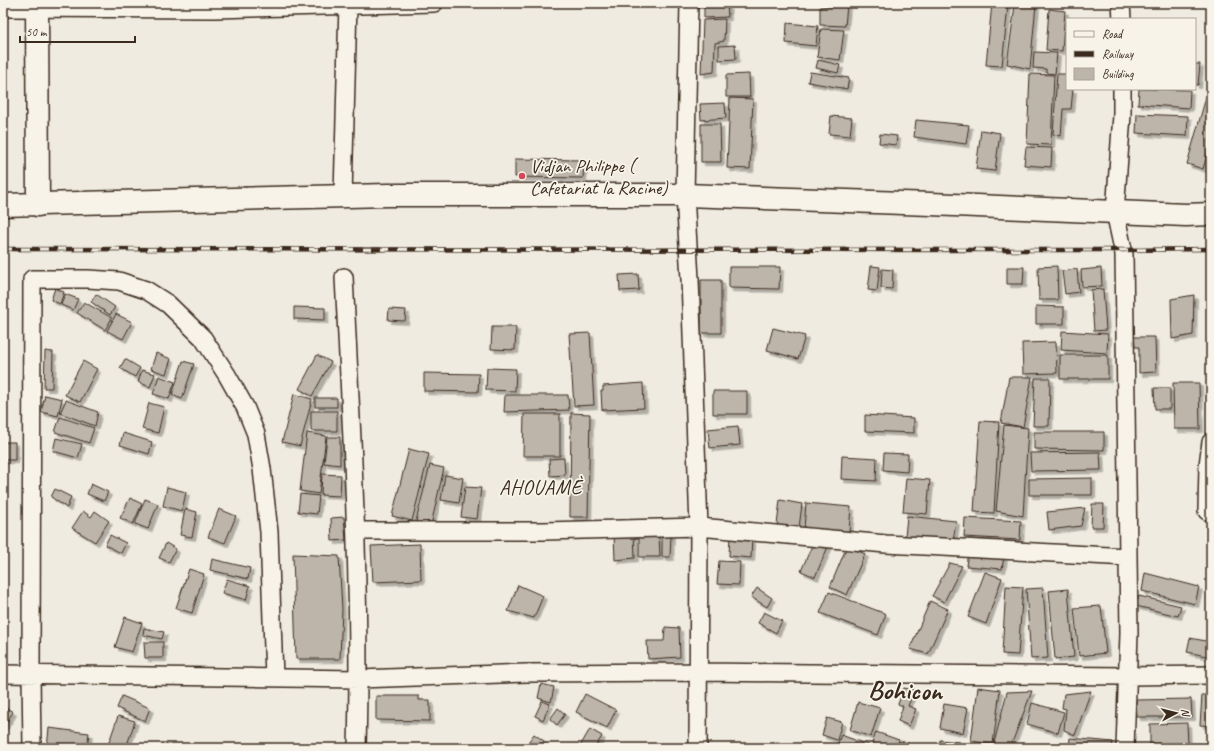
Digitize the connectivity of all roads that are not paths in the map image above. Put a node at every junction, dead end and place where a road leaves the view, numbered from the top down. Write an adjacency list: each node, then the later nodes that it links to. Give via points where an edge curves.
1 (434, 3): 4 (street)
2 (689, 3): 9 (street)
3 (1121, 3): 7 (street)
4 (347, 5): 5 (street, via 214,10); 10 (street)
5 (37, 6): 6 (street); 12 (main road)
6 (3, 8)
7 (1122, 18)
8 (1122, 90): 13 (street)
9 (686, 195): 10 (main road); 13 (main road); 19 (street)
10 (343, 196): 12 (main road)
11 (3, 205): 12 (main road)
12 (38, 205)
13 (1115, 212): 14 (main road); 21 (street, via 1124,254)
14 (1211, 214)
15 (344, 277): 20 (street)
16 (1211, 442): 17 (street)
17 (1210, 465): 18 (street)
18 (1207, 511)
19 (699, 527): 20 (street, via 544,531); 21 (street, via 886,544); 22 (street)
20 (356, 531): 28 (street)
21 (1128, 557): 26 (street)
22 (699, 672): 26 (street); 28 (street, via 527,673); 31 (street)
23 (3, 674): 24 (street)
24 (31, 674): 27 (street); 27 (street, via 32,279 88,279 119,281 146,290 168,304 203,338 245,407 256,434 269,532); 29 (street)
25 (1211, 675): 26 (street)
26 (1127, 676): 32 (street)
27 (274, 678): 28 (street)
28 (359, 679): 30 (street)
29 (32, 748)
30 (357, 748)
31 (698, 748)
32 (1125, 748)

